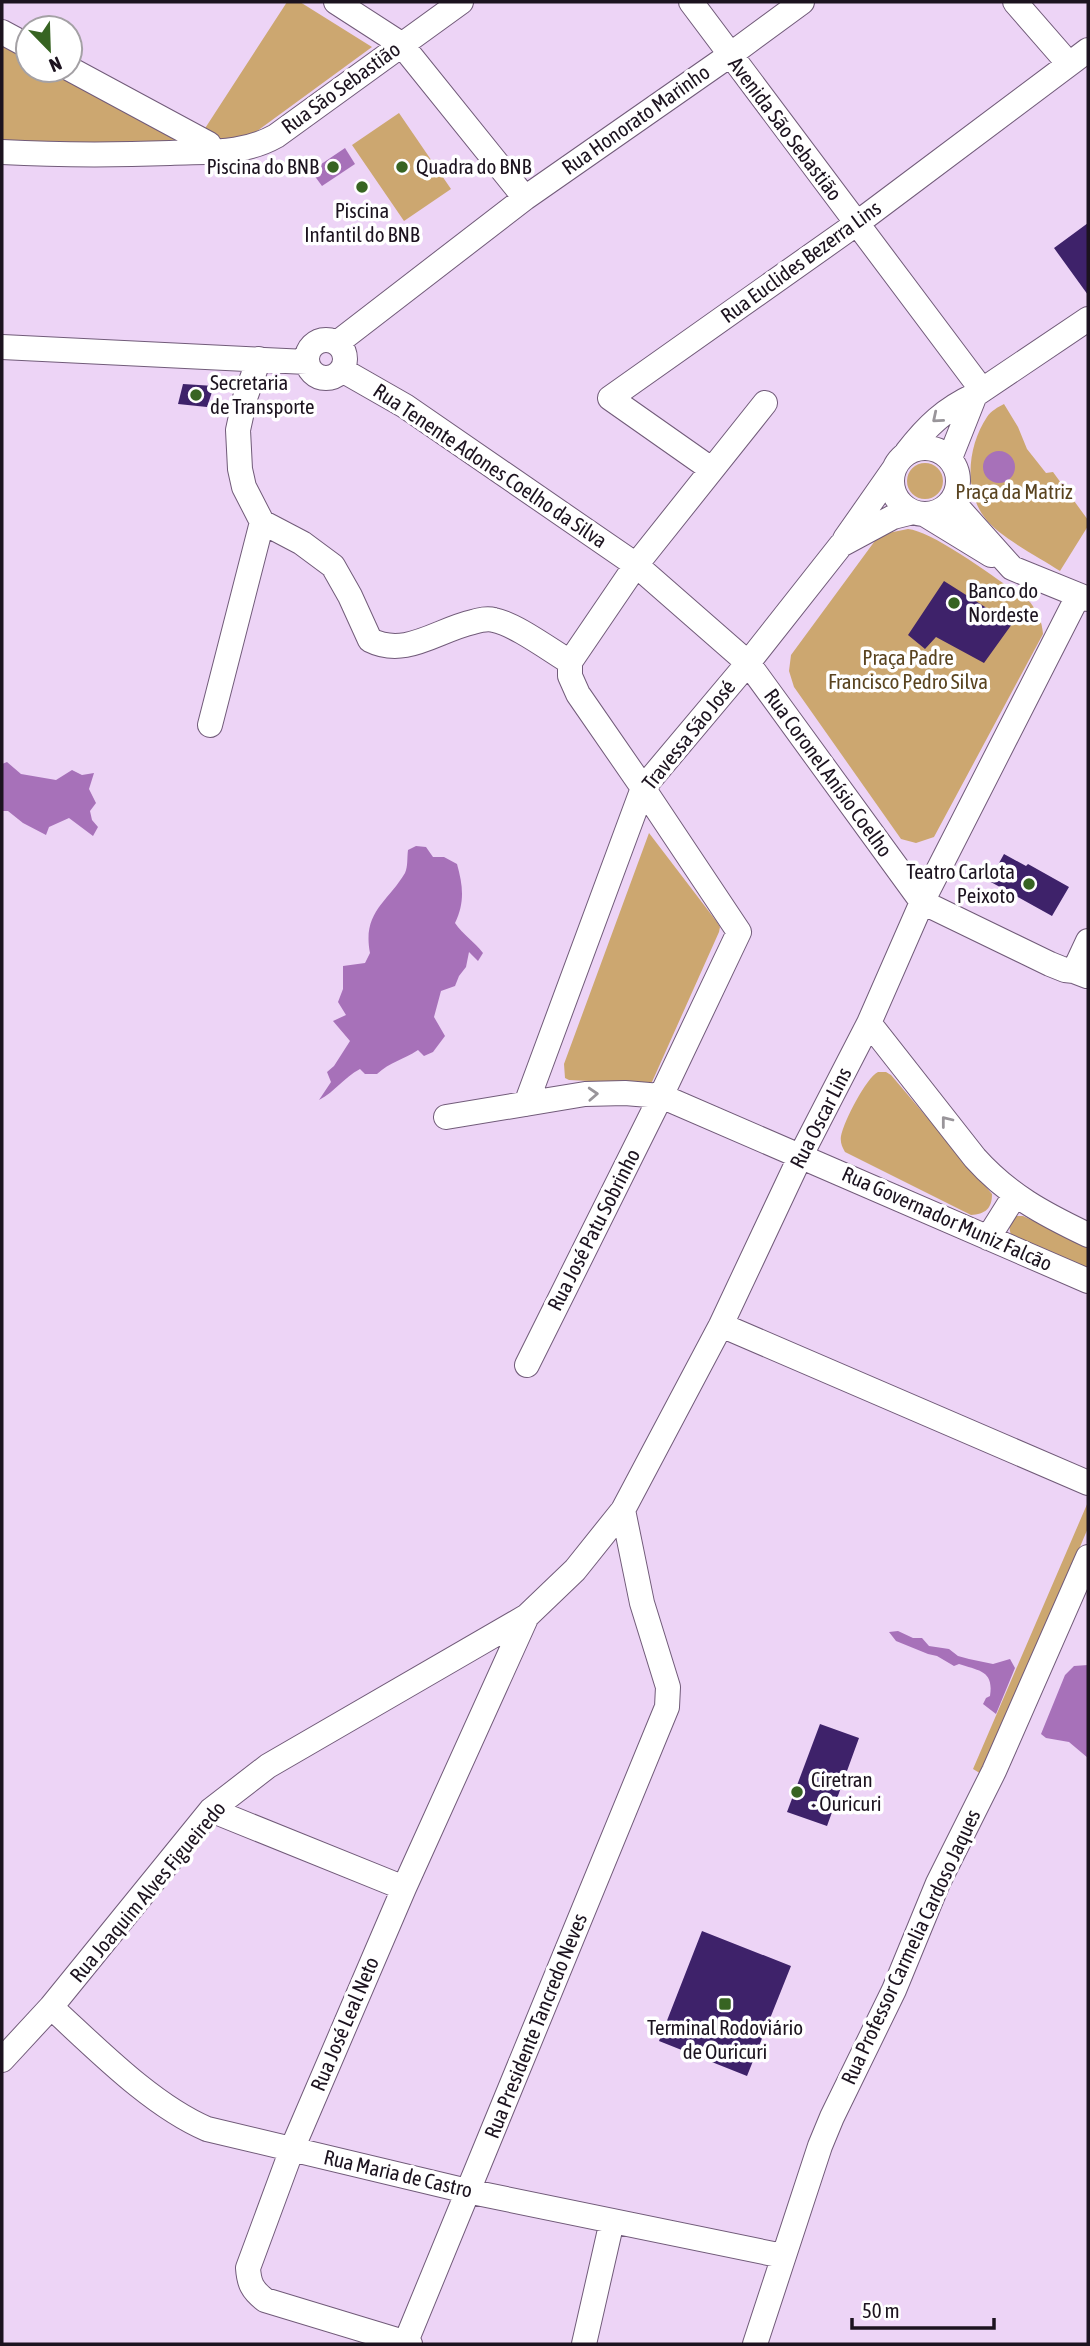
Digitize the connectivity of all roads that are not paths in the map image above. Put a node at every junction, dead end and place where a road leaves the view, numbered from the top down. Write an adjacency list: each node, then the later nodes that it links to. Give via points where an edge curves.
1 (337, 2): 6 (street)
2 (461, 2): 6 (street, Rua São Sebastião)
3 (691, 2): 7 (street, Avenida São Sebastião)
4 (802, 2): 7 (street, Rua Honorato Marinho)
5 (1015, 2): 8 (street)
6 (401, 44): 10 (street, Rua São Sebastião, via 276,136 244,149); 12 (street)
7 (730, 55): 12 (street, Rua Honorato Marinho); 13 (street, Avenida São Sebastião)
8 (1079, 57): 13 (street, Rua Euclides Bezerra Lins)
9 (84, 77): 10 (street, via 209,144)
10 (212, 151): 11 (street, Rua São Sebastião)
11 (2, 152)
12 (524, 198): 15 (street, Rua Honorato Marinho)
13 (856, 224): 20 (street, Avenida São Sebastião); 24 (street, Rua Euclides Bezerra Lins, via 610,398)
14 (1088, 319): 20 (street)
15 (337, 343): 18 (street, via 326,340 313,345); 19 (street, via 346,359)
16 (2, 347): 17 (street)
17 (259, 359): 18 (street); 27 (street, via 242,411 238,451 244,487)
18 (307, 362): 19 (street, via 314,373 325,378)
19 (342, 370): 29 (street, Rua Tenente Adones Coelho da Silva, via 405,406)
20 (979, 393): 22 (street); 23 (street, one-way to 23, via 924,429)
21 (765, 403): 24 (street)
22 (950, 458): 23 (street, via 930,447 918,448); 25 (street, via 959,479)
23 (901, 461): 26 (street, via 892,479 897,499); 28 (street)
24 (711, 469): 29 (street)
25 (953, 501): 26 (street, via 945,508); 30 (street)
26 (919, 513): 28 (street, Travessa São José, via 892,517); 30 (street)
27 (262, 522): 32 (street, via 333,566 370,640 380,645 399,647 467,623 494,620); 34 (street)
28 (841, 545): 33 (street, Travessa São José)
29 (636, 565): 32 (street); 33 (street, Rua Coronel Anísio Coelho)
30 (1012, 568): 31 (street)
31 (1083, 597): 36 (street, Rua Oscar Lins)
32 (570, 662): 35 (street, via 578,694)
33 (748, 663): 35 (street, Travessa São José); 36 (street, Rua Coronel Anísio Coelho)
34 (210, 725)
35 (643, 788): 40 (street, Rua José Patu Sobrinho, via 739,932); 41 (street, Travessa São José)
36 (922, 902): 38 (street, via 1050,964); 39 (street, Rua Oscar Lins)
37 (1088, 941): 38 (street)
38 (1081, 974)
39 (869, 1023): 43 (street, Rua Oscar Lins); 44 (street, one-way to 39, via 975,1158)
40 (661, 1096): 41 (street, Rua Governador Muniz Falcão, one-way to 40, via 585,1094); 43 (street, Rua Governador Muniz Falcão); 49 (street, Rua José Patu Sobrinho)
41 (526, 1104): 42 (street, Rua Governador Muniz Falcão)
42 (446, 1117)
43 (801, 1155): 46 (street, Rua Governador Muniz Falcão); 48 (street, Rua Oscar Lins)
44 (1015, 1195): 45 (street); 46 (street)
45 (1088, 1235)
46 (988, 1238): 47 (street, Rua Governador Muniz Falcão)
47 (1088, 1281)
48 (720, 1325): 50 (street); 51 (street, Rua Oscar Lins)
49 (527, 1365)
50 (1088, 1483)
51 (623, 1510): 53 (street, Rua Oscar Lins, via 575,1570); 59 (street, Rua Presidente Tancredo Neves, via 642,1603 668,1688 667,1707)
52 (1088, 1557): 61 (street, Rua Professor Carmelia Cardoso Jaques, via 994,1771 938,1883 894,1990 832,2117)
53 (527, 1616): 54 (street, Rua Joaquim Alves Figueiredo, via 268,1766); 55 (street, Rua José Leal Neto)
54 (211, 1810): 55 (street); 56 (street, Rua Joaquim Alves Figueiredo)
55 (404, 1888): 58 (street, Rua José Leal Neto)
56 (51, 2007): 57 (street, Rua Joaquim Alves Figueiredo); 58 (street, Rua Maria de Castro, via 114,2065 197,2125)
57 (2, 2060)
58 (292, 2149): 59 (street, Rua Maria de Castro); 62 (street, Rua José Leal Neto, via 248,2268 254,2291 265,2300)
59 (467, 2191): 60 (street, Rua Maria de Castro); 62 (street, Rua Presidente Tancredo Neves)
60 (612, 2221): 61 (street, Rua Maria de Castro); 63 (street)
61 (783, 2256): 64 (street, Rua Professor Carmelia Cardoso Jaques)
62 (407, 2344)
63 (584, 2344)
64 (755, 2344)

